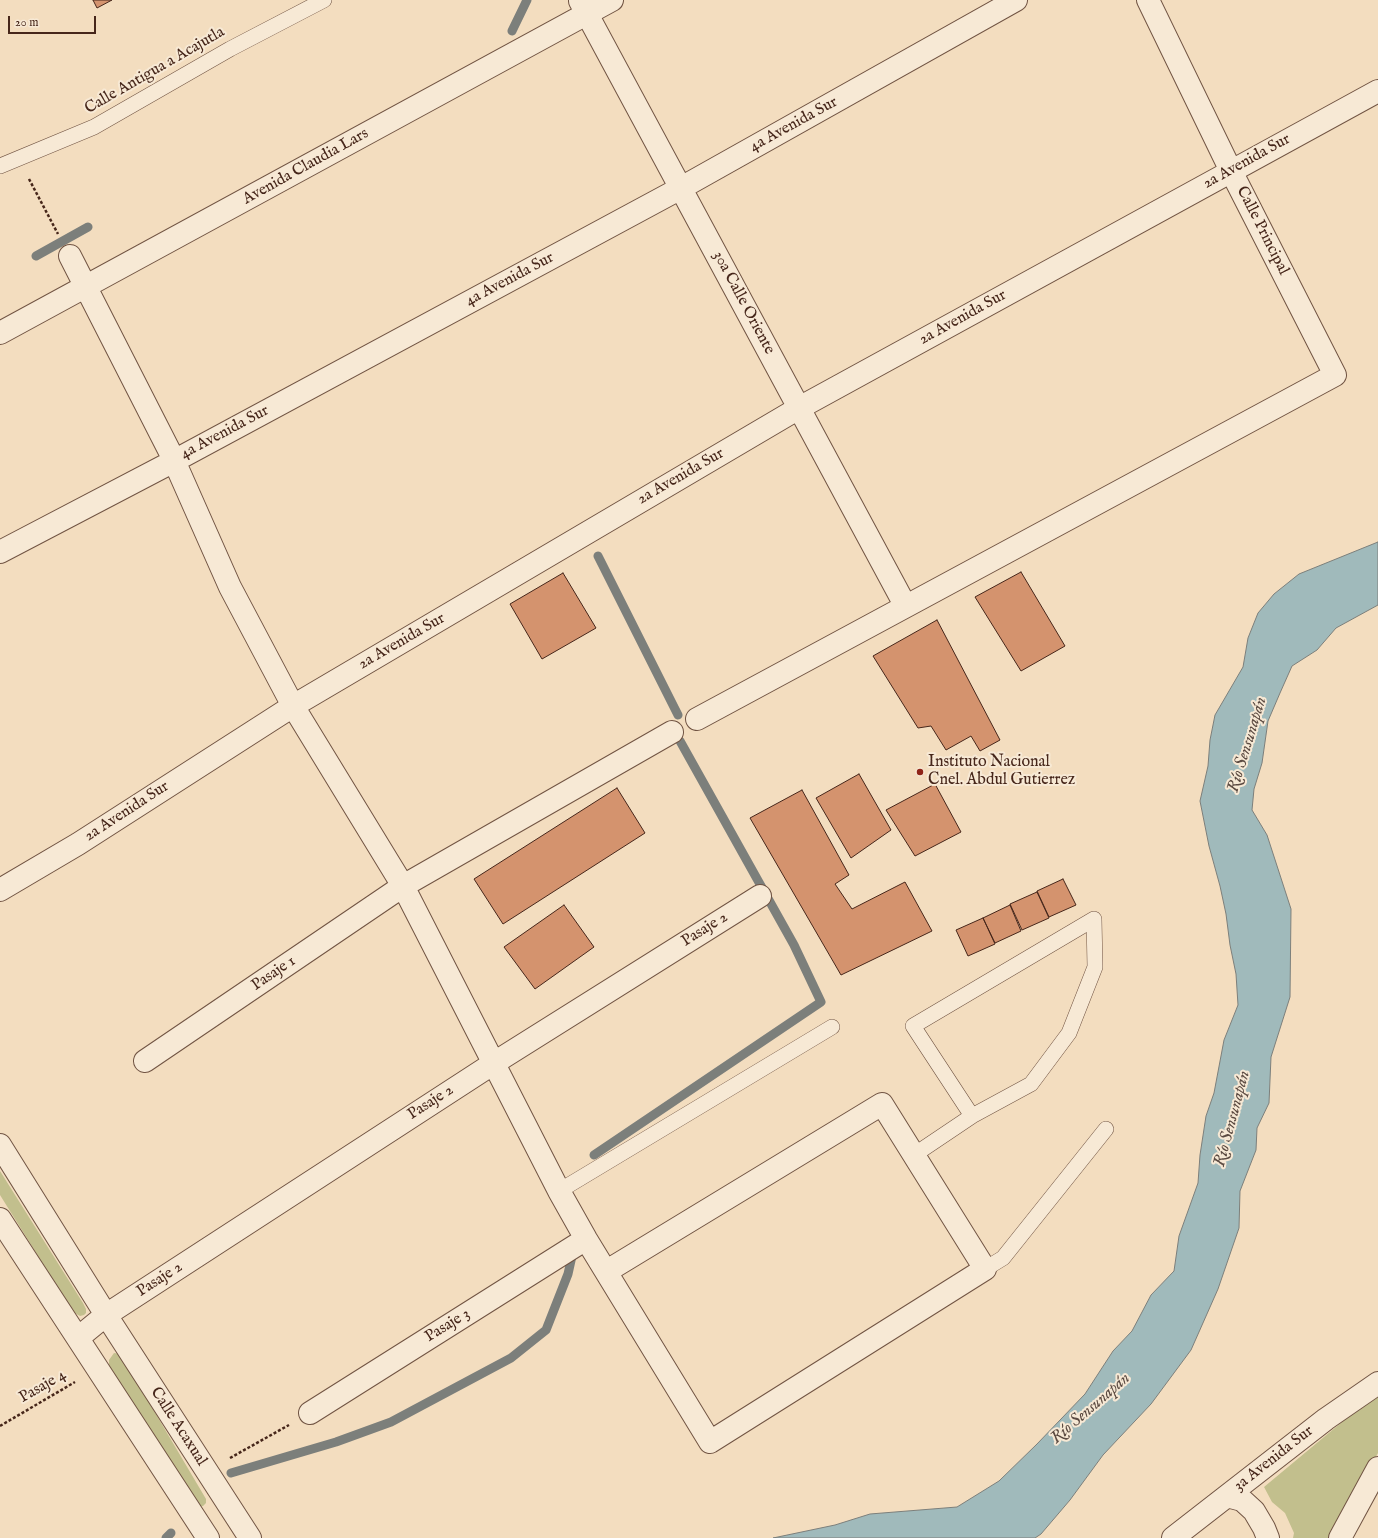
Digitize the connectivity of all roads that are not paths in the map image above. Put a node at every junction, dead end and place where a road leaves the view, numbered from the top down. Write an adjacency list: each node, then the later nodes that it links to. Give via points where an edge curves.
1 (324, 0): 7 (lane, Calle Antigua a Acajutla, via 230,48 94,127)
2 (612, 0): 5 (street, Avenida Claudia Lars)
3 (1016, 0): 9 (street, 4a Avenida Sur)
4 (1148, 0): 8 (street, Calle Principal)
5 (584, 7): 9 (street, 30a Calle Oriente); 11 (street, Avenida Claudia Lars)
6 (1378, 91): 8 (street, 2a Avenida Sur)
7 (0, 166)
8 (1231, 171): 13 (street, 2a Avenida Sur); 16 (street, Calle Principal, via 1336,375)
9 (681, 188): 13 (street, 30a Calle Oriente); 14 (street, 4a Avenida Sur)
10 (70, 256): 11 (street)
11 (86, 288): 12 (street, Avenida Claudia Lars); 14 (street)
12 (0, 333)
13 (799, 408): 16 (street, 30a Calle Oriente); 17 (street, 2a Avenida Sur)
14 (174, 461): 15 (street, 4a Avenida Sur); 17 (street, via 230,587)
15 (0, 552)
16 (906, 605): 18 (street)
17 (293, 706): 20 (street); 21 (street, 2a Avenida Sur, via 78,844)
18 (697, 719)
19 (672, 732): 20 (street, Pasaje 1)
20 (403, 886): 24 (street, Pasaje 1); 25 (street)
21 (0, 890)
22 (760, 896): 25 (street, Pasaje 2)
23 (832, 1027): 30 (lane)
24 (145, 1061)
25 (494, 1063): 30 (street); 35 (street, Pasaje 2)
26 (972, 1116): 26 (lane, via 913,1026 1094,919 1095,967 1069,1033 1031,1084); 29 (lane)
27 (1106, 1129): 33 (lane, via 1003,1258)
28 (0, 1144): 35 (street, Calle Acaxual)
29 (914, 1155): 33 (street); 34 (street, via 882,1104)
30 (559, 1192): 32 (street)
31 (0, 1219): 36 (street)
32 (586, 1239): 34 (street); 38 (street, Pasaje 3)
33 (985, 1269): 34 (street, via 710,1442)
34 (607, 1271)
35 (106, 1315): 36 (street); 41 (street, Calle Acaxual)
36 (78, 1338): 42 (street)
37 (1378, 1383): 40 (street, 3a Avenida Sur, via 1326,1419)
38 (310, 1413)
39 (1378, 1468): 45 (street)
40 (1227, 1496): 43 (street, 3a Avenida Sur); 44 (street, via 1242,1500 1254,1511)
41 (246, 1532)
42 (208, 1538)
43 (1173, 1538)
44 (1268, 1538)
45 (1340, 1538)

